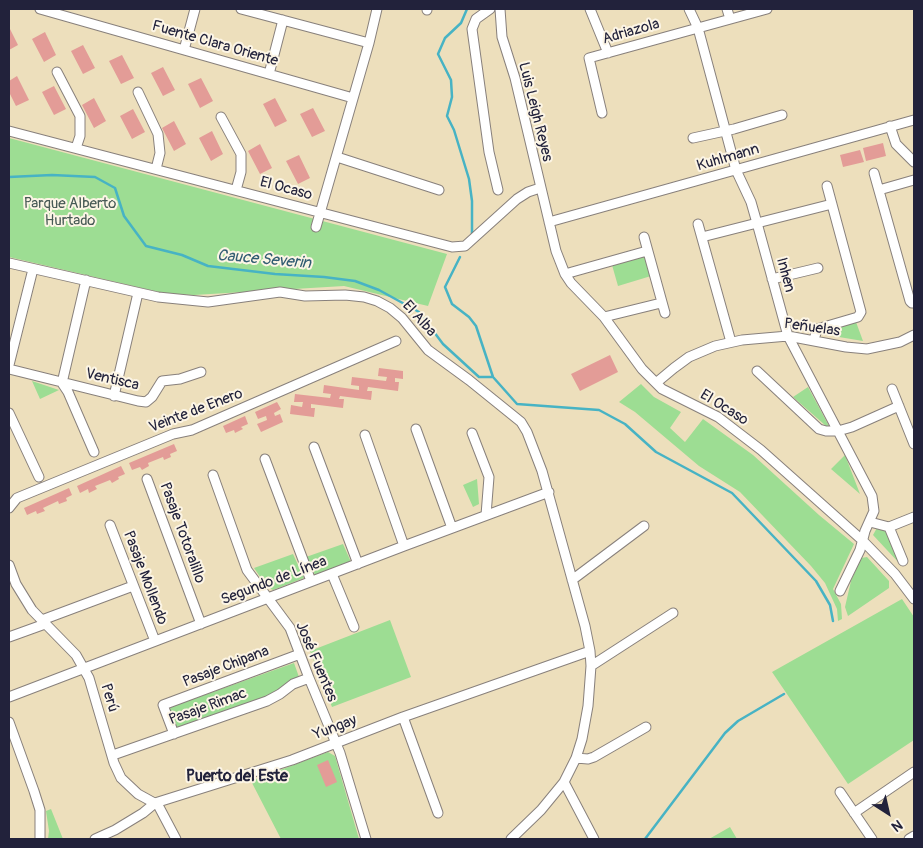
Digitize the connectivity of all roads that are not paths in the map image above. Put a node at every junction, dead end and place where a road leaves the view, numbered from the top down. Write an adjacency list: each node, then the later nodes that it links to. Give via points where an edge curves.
1 (40, 9): 15 (street, Fuente Clara Oriente)
2 (195, 9): 15 (street)
3 (241, 9): 12 (street)
4 (377, 9): 14 (street)
5 (490, 9): 40 (street, via 476,18 472,29 489,152)
6 (500, 9): 37 (street, Luis Leigh Reyes, via 502,37)
7 (590, 9): 16 (street)
8 (690, 9): 13 (street, Inhen)
9 (727, 9): 11 (street)
10 (767, 9): 11 (street, Adriazola)
11 (730, 19): 13 (street, Adriazola)
12 (283, 20): 14 (street); 18 (street)
13 (698, 28): 16 (street, Adriazola); 26 (street, Inhen)
14 (369, 43): 20 (street)
15 (184, 50): 18 (street, Fuente Clara Oriente)
16 (608, 53): 21 (street, Adriazola, via 589,58)
17 (57, 72): 29 (street, via 80,116)
18 (269, 74): 20 (street, Fuente Clara Oriente)
19 (138, 92): 32 (street, via 158,134 160,153)
20 (353, 98): 30 (street)
21 (602, 113)
22 (782, 115): 26 (street)
23 (221, 117): 38 (street, via 241,154)
24 (914, 120): 25 (street, Kuhlmann)
25 (890, 126): 31 (street, via 896,144); 33 (street, Kuhlmann)
26 (726, 130): 28 (street); 33 (street, Inhen)
27 (9, 131): 29 (street, El Ocaso)
28 (693, 138)
29 (76, 148): 32 (street, El Ocaso)
30 (336, 157): 39 (street); 43 (street)
31 (914, 162)
32 (156, 169): 38 (street, El Ocaso)
33 (736, 170): 44 (street, Kuhlmann); 45 (street, Inhen)
34 (874, 174): 41 (street)
35 (914, 180): 41 (street)
36 (827, 186): 42 (street)
37 (540, 188): 43 (street, El Ocaso, via 517,199 465,246 441,244); 44 (street, Luis Leigh Reyes)
38 (236, 190): 43 (street, El Ocaso)
39 (439, 190)
40 (498, 190)
41 (879, 190): 58 (street, via 910,301)
42 (832, 204): 45 (street); 64 (street, via 861,312 858,316 817,329)
43 (321, 212): 47 (street)
44 (548, 222): 54 (street, El Ocaso)
45 (757, 223): 49 (street); 55 (street, Inhen)
46 (698, 224): 49 (street)
47 (316, 227)
48 (644, 237): 50 (street)
49 (702, 237): 66 (street)
50 (647, 251): 54 (street); 59 (street)
51 (9, 263): 53 (street, El Alba)
52 (818, 268): 55 (street)
53 (33, 269): 56 (street, El Alba); 67 (street)
54 (565, 274): 61 (street, El Ocaso)
55 (772, 279): 63 (street, Inhen)
56 (86, 280): 57 (street, El Alba); 70 (street)
57 (138, 293): 73 (street); 87 (street, El Alba, via 208,302 280,292 305,296 345,295 377,301 402,318 428,350 521,422)
58 (914, 302)
59 (661, 303): 60 (street); 61 (street)
60 (665, 313)
61 (604, 317): 71 (street, El Ocaso)
62 (914, 335): 64 (street, Peñuelas, via 900,342 867,349)
63 (788, 336): 64 (street, Peñuelas); 66 (street, Peñuelas); 77 (street, Inhen)
64 (814, 340)
65 (396, 341): 88 (street, Veinte de Enero, via 192,430 173,434 17,498)
66 (730, 342): 71 (street, Peñuelas, via 689,357)
67 (9, 367): 70 (street, Ventisca)
68 (201, 372): 73 (street, Ventisca, via 162,381 146,402)
69 (757, 372): 77 (street, via 819,429)
70 (62, 383): 73 (street, Ventisca); 82 (street)
71 (656, 383): 96 (street, El Ocaso, via 728,424)
72 (892, 390): 74 (street)
73 (114, 396)
74 (898, 406): 77 (street); 80 (street)
75 (9, 413): 85 (street)
76 (416, 429): 95 (street)
77 (838, 431): 91 (street, Inhen, via 872,496 874,511)
78 (472, 433): 89 (street, via 488,477)
79 (365, 435): 97 (street)
80 (914, 444)
81 (314, 447): 100 (street)
82 (94, 452)
83 (265, 459): 103 (street)
84 (213, 475): 106 (street, José Fuentes, via 247,570)
85 (39, 477)
86 (147, 479): 110 (street, Pasaje Totoralillo)
87 (548, 492): 89 (street, Segundo de Línea); 102 (street, El Alba)
88 (9, 508)
89 (486, 515): 95 (street, Segundo de Línea)
90 (914, 517): 94 (street)
91 (870, 522): 94 (street); 96 (street, Inhen)
92 (110, 525): 104 (street, Pasaje Mollendo)
93 (644, 526): 102 (street)
94 (889, 527): 98 (street)
95 (452, 528): 97 (street, Segundo de Línea)
96 (862, 540): 105 (street, Inhen); 107 (street, El Ocaso)
97 (404, 546): 100 (street, Segundo de Línea)
98 (904, 561)
99 (9, 564): 109 (street, Perú, via 23,597)
100 (358, 564): 101 (street, Segundo de Línea)
101 (332, 574): 103 (street, Segundo de Línea); 111 (street)
102 (572, 580): 114 (street, El Alba)
103 (311, 582): 106 (street, Segundo de Línea)
104 (133, 586): 109 (street); 113 (street, Pasaje Mollendo)
105 (840, 591)
106 (268, 599): 110 (street, Segundo de Línea); 115 (street, José Fuentes, via 290,628)
107 (914, 599)
108 (672, 613): 116 (street)
109 (43, 622): 112 (street); 117 (street, Perú, via 76,655)
110 (201, 624): 113 (street, Segundo de Línea)
111 (354, 627)
112 (9, 637)
113 (155, 641): 117 (street, Segundo de Línea)
114 (590, 651): 116 (street, El Alba); 120 (street, Yungay)
115 (300, 654): 118 (street, José Fuentes); 123 (street, Pasaje Chipana, via 162,702)
116 (591, 666): 126 (street, El Alba, via 588,706)
117 (84, 669): 119 (street, Segundo de Línea); 125 (street, Perú)
118 (308, 678): 123 (street, Pasaje Rimac, via 267,701); 124 (street, José Fuentes)
119 (9, 696)
120 (403, 717): 124 (street, Yungay); 131 (street)
121 (9, 722): 134 (street, via 40,810)
122 (646, 727): 126 (street, via 594,757)
123 (174, 734): 125 (street, Pasaje Rimac)
124 (335, 742): 130 (street, Yungay, via 292,760); 137 (street, José Fuentes)
125 (112, 755): 130 (street, Perú, via 126,784)
126 (576, 758): 128 (street, El Alba)
127 (914, 772): 132 (street)
128 (564, 782): 138 (street, El Alba); 139 (street)
129 (840, 792): 132 (street)
130 (155, 803): 135 (street, Yungay, via 115,830); 136 (street, Perú, via 164,813)
131 (438, 813)
132 (854, 813): 140 (street)
133 (914, 836): 141 (street)
134 (40, 839)
135 (95, 839)
136 (176, 839)
137 (366, 839)
138 (511, 839)
139 (594, 839)
140 (872, 839)
141 (910, 839)

